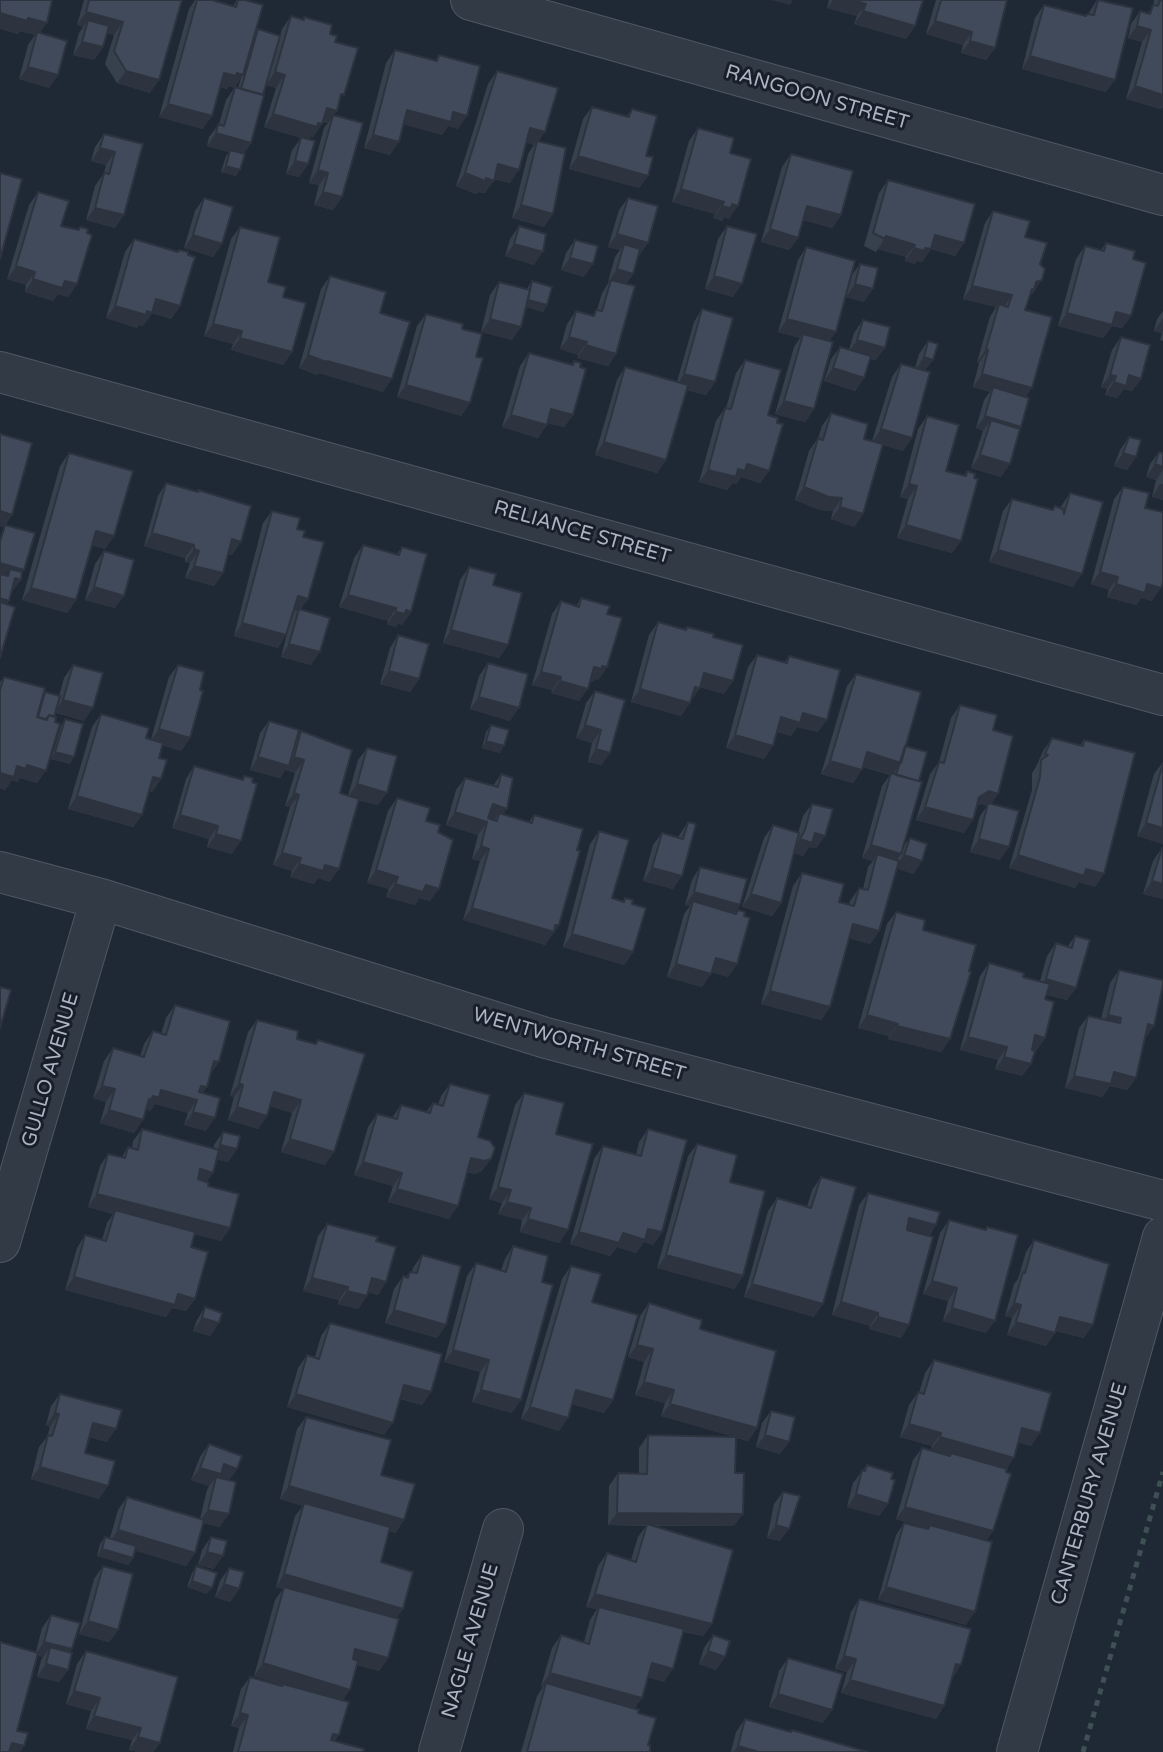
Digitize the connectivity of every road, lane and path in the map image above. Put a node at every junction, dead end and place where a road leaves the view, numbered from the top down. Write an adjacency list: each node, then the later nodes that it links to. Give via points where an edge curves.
1 (471, 0): 2 (street, RANGOON STREET)
2 (1163, 195)
3 (0, 372): 4 (street, RELIANCE STREET)
4 (1163, 695)
5 (0, 872): 6 (street, WENTWORTH STREET)
6 (101, 899): 7 (street, WENTWORTH STREET, via 546,1038); 9 (street, GULLO AVENUE)
7 (1163, 1201)
8 (1163, 1237): 13 (street, CANTERBURY AVENUE)
9 (0, 1242)
10 (1163, 1472): 14 (path)
11 (503, 1529): 12 (street, NAGLE AVENUE)
12 (439, 1752)
13 (1017, 1752)
14 (1083, 1752)

